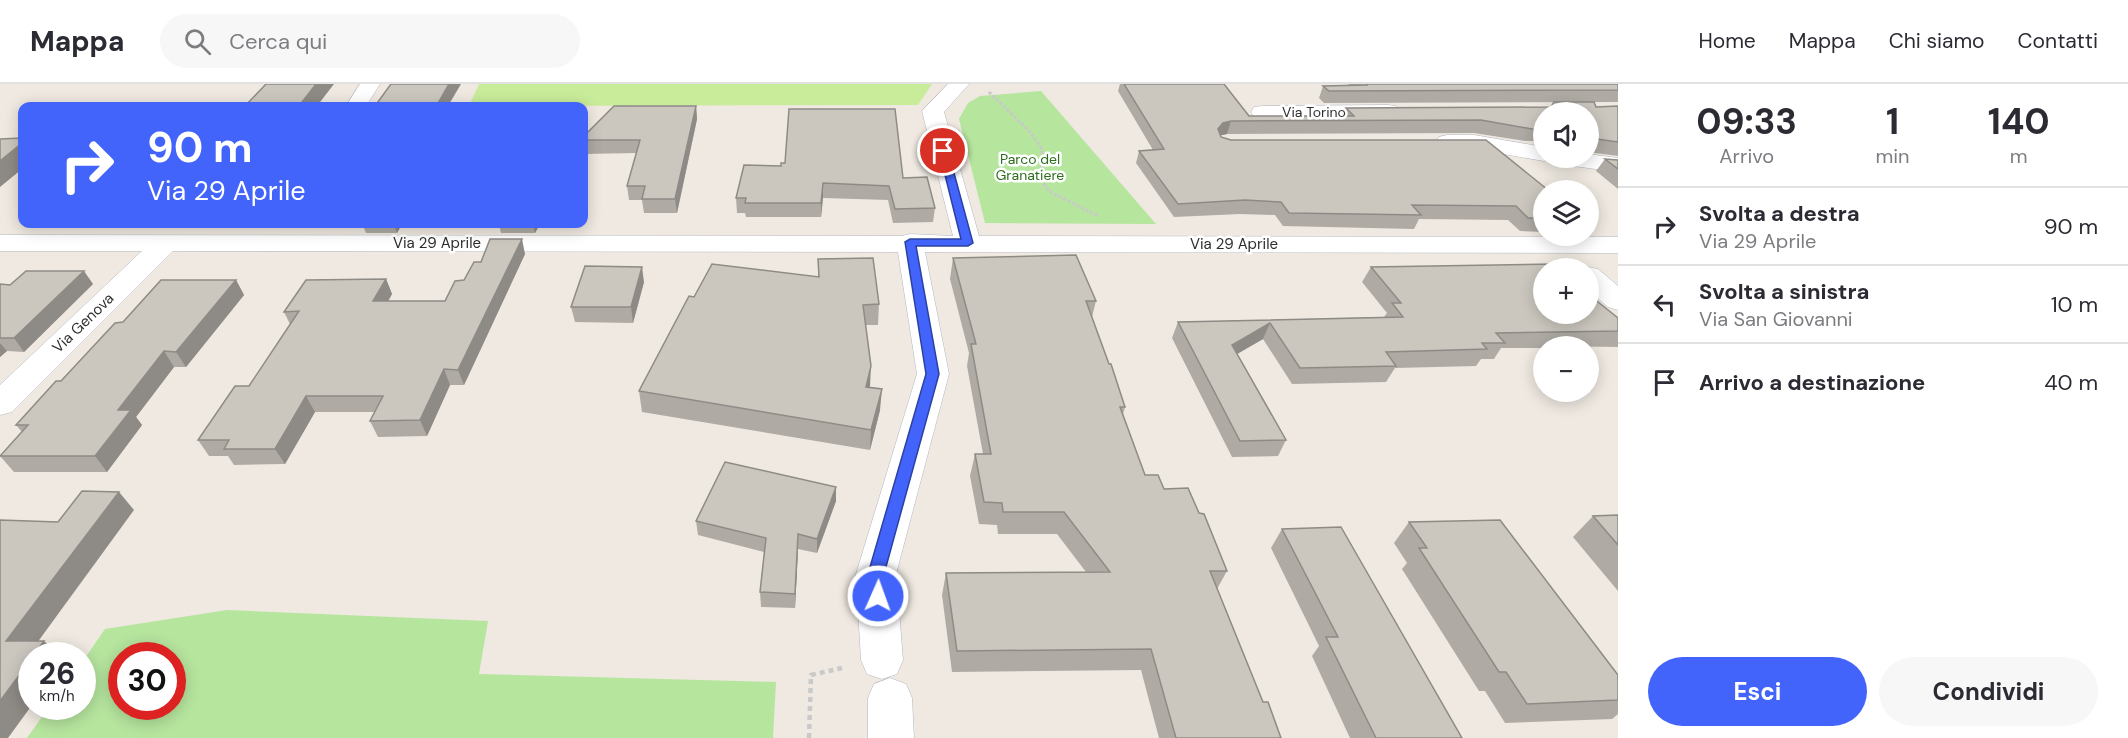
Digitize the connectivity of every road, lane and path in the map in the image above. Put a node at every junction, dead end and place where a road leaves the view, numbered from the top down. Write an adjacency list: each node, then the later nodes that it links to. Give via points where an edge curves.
1 (370, 84): 4 (street)
2 (959, 84): 15 (street, via 933,111)
3 (989, 92): 16 (path, via 1041,145 1038,178 1049,191 1096,213)
4 (359, 102)
5 (1404, 111): 6 (street, Via Torino)
6 (1262, 112)
7 (1427, 142): 8 (street, via 1474,142)
8 (1533, 152)
9 (1599, 162): 10 (street)
10 (1618, 165)
11 (277, 233): 12 (street, Via 29 Aprile); 13 (street, Via 29 Aprile)
12 (166, 242): 14 (street, Via 29 Aprile); 24 (street, Via Genova)
13 (910, 242): 15 (street, Via 29 Aprile); 25 (street, via 933,374 876,574)
14 (0, 243)
15 (968, 243): 16 (street, Via 29 Aprile)
16 (1110, 243): 19 (street, Via 29 Aprile)
17 (1599, 245): 18 (street, Via 29 Aprile)
18 (1618, 245)
19 (1533, 246)
20 (1557, 246): 21 (street)
21 (1571, 258)
22 (1599, 285): 23 (street)
23 (1618, 301)
24 (0, 404)
25 (888, 699): 26 (path, via 811,675)
26 (809, 738)

